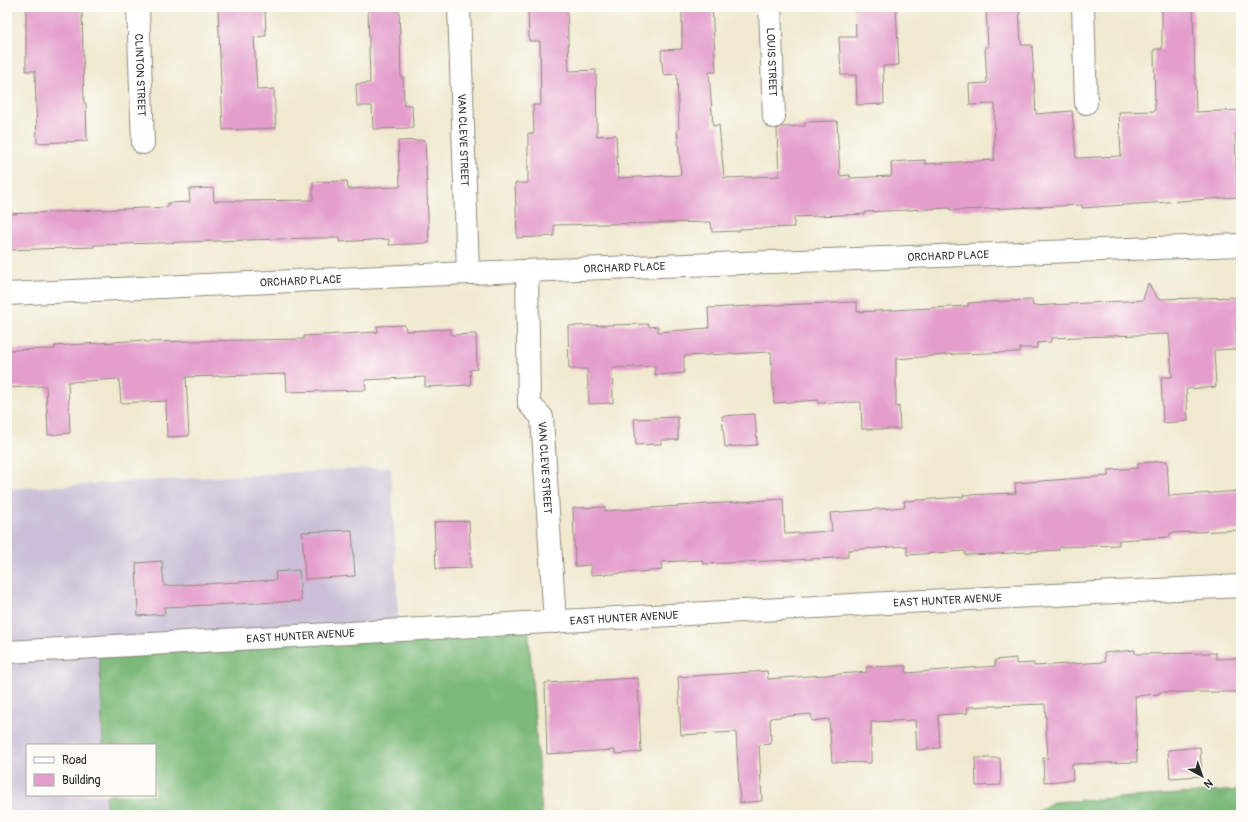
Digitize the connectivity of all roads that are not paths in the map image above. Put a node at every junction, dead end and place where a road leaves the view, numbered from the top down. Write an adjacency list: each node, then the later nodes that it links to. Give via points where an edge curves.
1 (138, 7): 7 (street, CLINTON STREET)
2 (459, 7): 10 (street, VAN CLEVE STREET)
3 (770, 7): 6 (street, LOUIS STREET)
4 (1083, 7): 5 (street)
5 (1086, 103)
6 (774, 117)
7 (143, 143)
8 (1241, 245): 9 (street, ORCHARD PLACE)
9 (527, 271): 10 (street, ORCHARD PLACE); 13 (street, VAN CLEVE STREET, via 529,404 542,417)
10 (468, 273): 11 (street, ORCHARD PLACE)
11 (7, 294)
12 (1241, 586): 13 (street, EAST HUNTER AVENUE)
13 (555, 622): 14 (street, EAST HUNTER AVENUE)
14 (7, 652)

